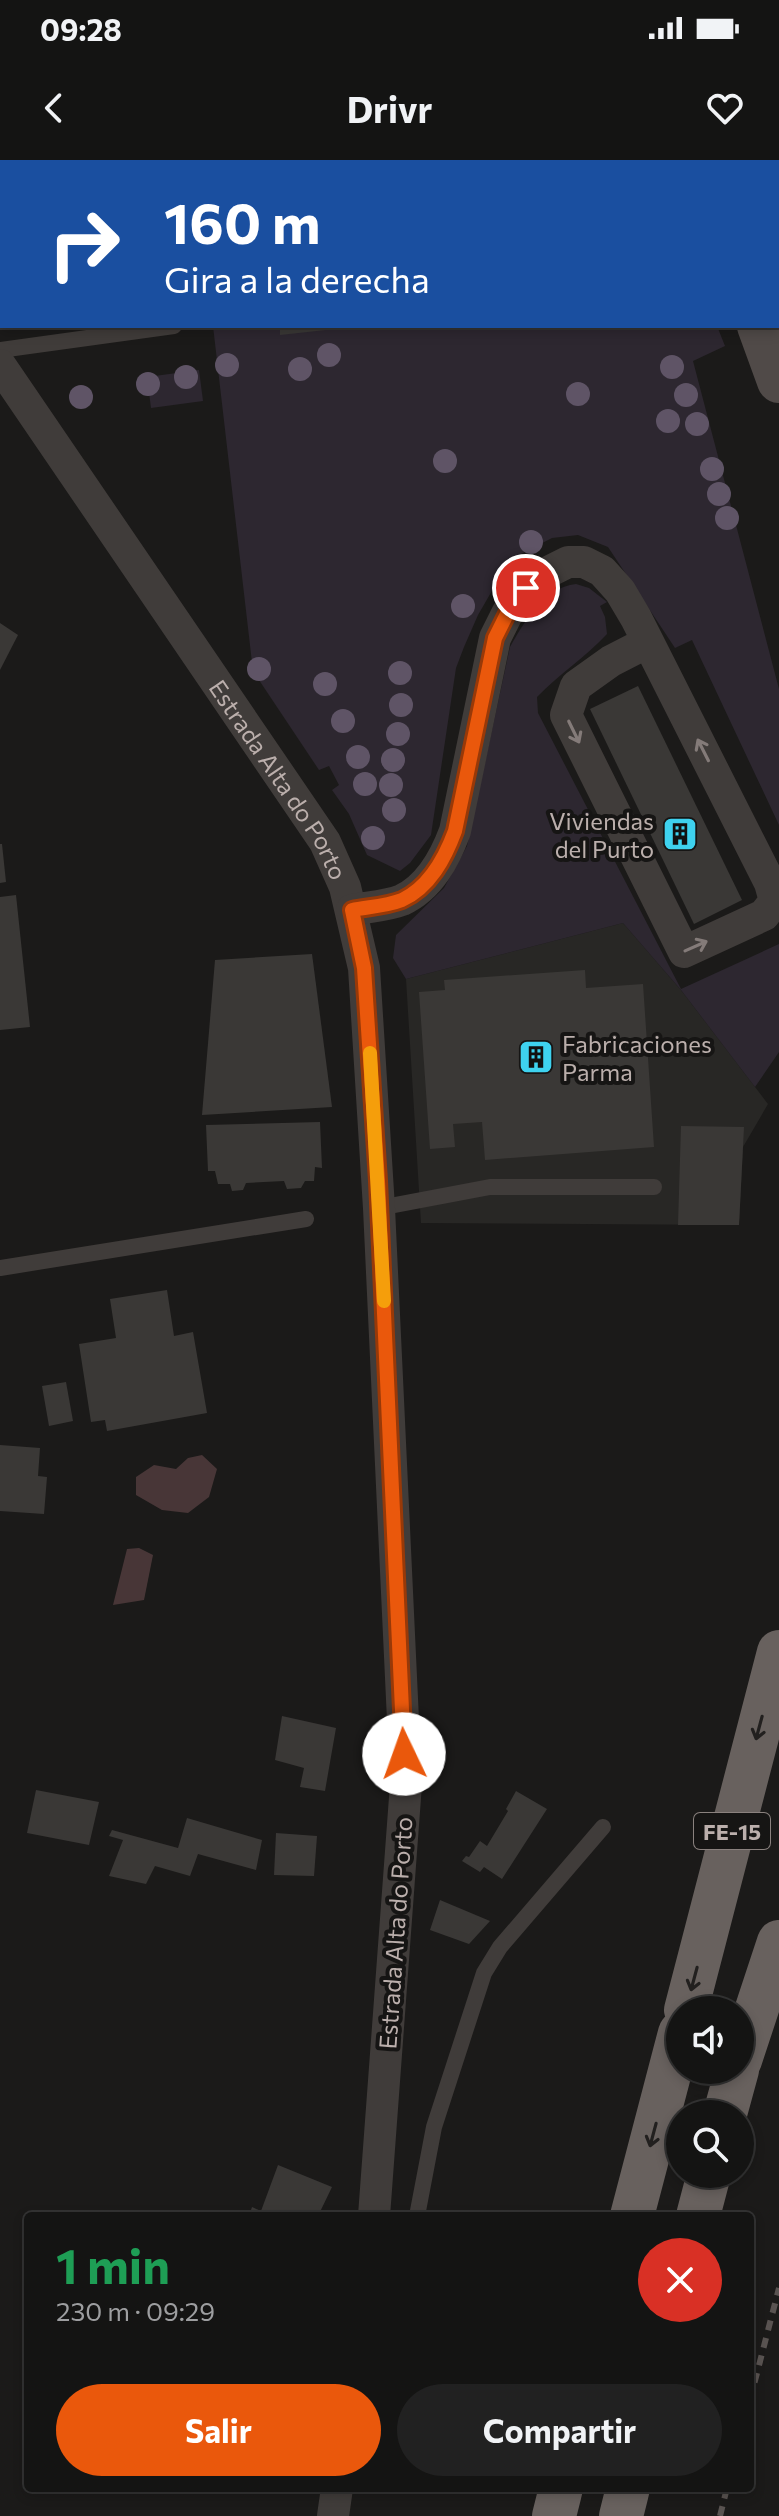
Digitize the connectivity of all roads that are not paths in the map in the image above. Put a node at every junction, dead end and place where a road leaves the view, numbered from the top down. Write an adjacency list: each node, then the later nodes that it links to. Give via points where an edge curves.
1 (160, 328): 3 (lane)
2 (760, 328): 5 (main road)
3 (0, 350)
4 (0, 365): 7 (street, Estrada Alta do Porto, via 318,831)
5 (779, 381)
6 (648, 642): 6 (street, one-way to 6, via 576,686 566,715 684,952 764,915 775,901); 7 (street, via 620,591 602,571 584,562 568,562 526,588 495,638 455,831 444,859 426,882 401,900)
7 (352, 910): 9 (street, Estrada Alta do Porto, via 364,968)
8 (654, 1187): 9 (lane, via 490,1187)
9 (379, 1208): 19 (street, Estrada Alta do Porto, via 406,1784)
10 (306, 1219): 11 (lane)
11 (0, 1268)
12 (779, 1652): 15 (highway, FE-15, one-way to 15)
13 (603, 1827): 20 (lane, via 500,1947 484,1973 434,2127)
14 (779, 1942): 16 (highway)
15 (690, 1996)
16 (754, 2015)
17 (667, 2084): 21 (highway, one-way to 21)
18 (705, 2188): 22 (highway)
19 (374, 2212)
20 (418, 2212)
21 (633, 2212)
22 (699, 2212)
23 (336, 2492): 26 (street)
24 (560, 2492): 27 (highway)
25 (627, 2492): 28 (highway)
26 (333, 2516)
27 (554, 2516)
28 (621, 2516)

